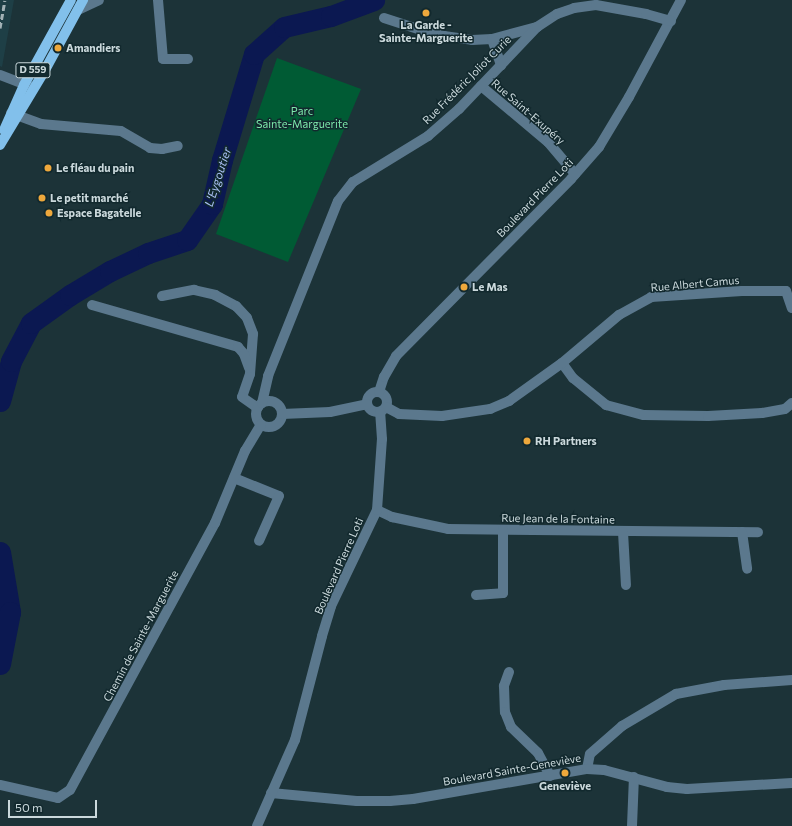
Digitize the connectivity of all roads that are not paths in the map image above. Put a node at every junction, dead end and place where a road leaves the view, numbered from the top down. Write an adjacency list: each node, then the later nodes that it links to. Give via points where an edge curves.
1 (71, 0): 14 (main road, D 559)
2 (83, 0): 6 (main road, D 559)
3 (99, 0): 6 (street, via 88,3)
4 (158, 0): 11 (street, via 163,59)
5 (682, 0): 8 (street, Boulevard Pierre Loti)
6 (78, 10): 16 (main road, D 559)
7 (384, 18): 10 (street, via 444,36 472,40)
8 (671, 21): 9 (street, Rue Frédéric Joliot Curie, via 596,5 574,8 557,14); 21 (street, Boulevard Pierre Loti, via 599,147)
9 (537, 27): 10 (street); 12 (street, Rue Frédéric Joliot Curie)
10 (492, 39): 12 (street)
11 (188, 59)
12 (501, 65): 15 (street, Rue Frédéric Joliot Curie)
13 (0, 75): 14 (street)
14 (24, 85): 16 (street); 17 (main road, D 559)
15 (481, 86): 21 (street, Rue Saint-Exupéry, via 548,142); 31 (street, Rue Frédéric Joliot Curie, via 428,136 363,175 343,192 268,376)
16 (35, 88): 17 (main road, D 559)
17 (14, 114): 18 (main road, D 559); 19 (main road, D 559); 20 (street, via 40,124 121,131 150,148)
18 (0, 142)
19 (0, 145)
20 (178, 146)
21 (575, 174): 28 (street, Boulevard Pierre Loti, via 396,356)
22 (789, 289): 25 (street, Rue Albert Camus); 26 (street, Rue Albert Camus, via 651,297 619,315)
23 (162, 296): 27 (street, via 194,290 215,295 236,306 247,318 253,334)
24 (92, 305): 27 (street, via 238,347 244,354)
25 (792, 308)
26 (562, 363): 29 (street, via 573,378 606,405 644,415 708,416 762,413 785,409); 32 (street, Rue Albert Camus, via 509,401 490,409 442,416 399,414)
27 (250, 374): 31 (street, via 242,397)
28 (379, 392): 30 (street, via 373,392 368,396); 32 (street, via 386,398)
29 (792, 403)
30 (367, 404): 32 (street, via 372,411); 33 (street, via 330,412)
31 (260, 405): 33 (street, via 271,401 280,408); 34 (street, via 256,416)
32 (383, 410): 36 (street, Boulevard Pierre Loti)
33 (282, 414): 34 (street, via 275,425)
34 (261, 424): 35 (street, Chemin de Sainte-Marguerite, via 245,451)
35 (234, 478): 41 (street, via 279,496); 51 (street, Chemin de Sainte-Marguerite, via 215,523 70,790 58,798)
36 (376, 510): 37 (street, Rue Jean de la Fontaine, via 392,517 448,529); 52 (street, Boulevard Pierre Loti, via 332,606 295,740)
37 (503, 530): 38 (street, Rue Jean de la Fontaine); 44 (street, via 503,592)
38 (623, 532): 39 (street, Rue Jean de la Fontaine); 43 (street)
39 (742, 532): 40 (street, Rue Jean de la Fontaine); 42 (street)
40 (758, 532)
41 (259, 541)
42 (747, 569)
43 (626, 585)
44 (476, 595)
45 (509, 672): 48 (street, via 504,686 505,712 511,727 538,753)
46 (792, 680): 47 (street, via 724,685 676,694 622,726 590,754)
47 (587, 769): 48 (street, Boulevard Sainte-Geneviève); 49 (street, Boulevard Sainte-Geneviève)
48 (550, 776): 52 (street, Boulevard Sainte-Geneviève, via 390,801 357,801)
49 (634, 777): 50 (street, Boulevard Sainte-Geneviève, via 667,787 687,789); 54 (street)
50 (792, 783)
51 (0, 785)
52 (271, 793): 53 (street)
53 (257, 826)
54 (632, 826)

